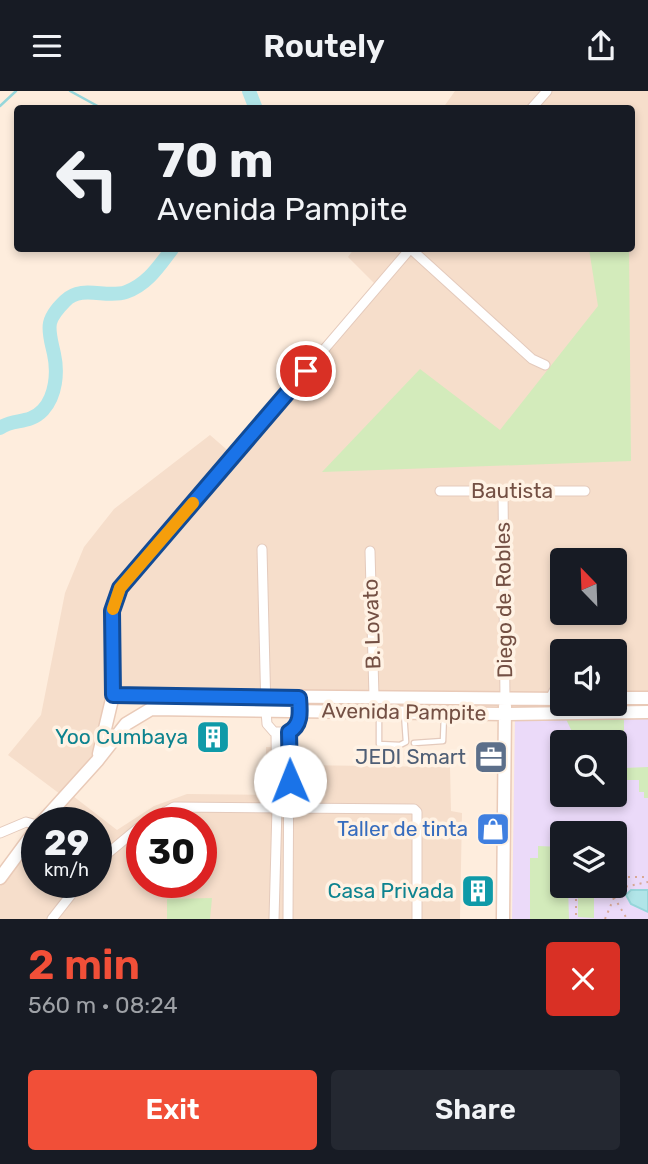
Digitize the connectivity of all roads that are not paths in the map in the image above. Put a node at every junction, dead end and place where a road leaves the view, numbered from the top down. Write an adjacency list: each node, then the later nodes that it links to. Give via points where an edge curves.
1 (547, 91): 2 (street)
2 (535, 105)
3 (408, 252): 12 (street, via 120,588 112,611)
4 (414, 252): 5 (street, via 532,359)
5 (545, 365)
6 (440, 491): 7 (street, Bautista)
7 (503, 491): 8 (street, Bautista); 18 (street, Diego de Robles)
8 (584, 491)
9 (262, 549): 19 (street)
10 (370, 551): 14 (street, B. Lovato)
11 (550, 694): 17 (lane)
12 (113, 695): 13 (street, Avenida Pampite); 27 (street)
13 (131, 695): 19 (street, Avenida Pampite); 25 (street)
14 (374, 697): 18 (street, Avenida Pampite); 20 (street, Avenida Pampite); 21 (street)
15 (627, 698): 16 (street)
16 (648, 698)
17 (547, 699): 18 (street, Avenida Pampite)
18 (505, 700): 26 (street, Diego de Robles)
19 (267, 704): 20 (street, Avenida Pampite); 25 (street, Avenida Pampite, via 160,708); 30 (street, via 267,724)
20 (300, 704): 21 (street, Avenida Pampite); 29 (street, via 297,725)
21 (377, 712): 22 (street, Avenida Pampite); 22 (lane, via 379,743 400,745 406,742)
22 (404, 712): 24 (street, Avenida Pampite)
23 (648, 712): 26 (street, Avenida Pampite)
24 (444, 713): 26 (street, Avenida Pampite); 31 (lane, via 443,741)
25 (139, 714): 28 (street, Avenida Pampite)
26 (505, 714): 50 (street, Diego de Robles)
27 (108, 716): 28 (street); 32 (street)
28 (126, 724): 32 (street, Avenida Pampite)
29 (289, 732): 30 (street); 36 (street)
30 (276, 733): 35 (street)
31 (415, 743)
32 (97, 761): 33 (street, Avenida Pampite)
33 (55, 807)
34 (217, 807): 35 (street)
35 (277, 808): 36 (street); 42 (street)
36 (290, 808): 43 (street); 49 (street, via 416,810)
37 (21, 824): 38 (street)
38 (0, 833)
39 (126, 838): 41 (street)
40 (21, 849): 44 (street)
41 (112, 850)
42 (276, 859): 43 (street); 47 (street)
43 (289, 865): 48 (street)
44 (0, 878)
45 (68, 898): 46 (street)
46 (52, 919)
47 (274, 919)
48 (288, 919)
49 (417, 919)
50 (503, 919)

